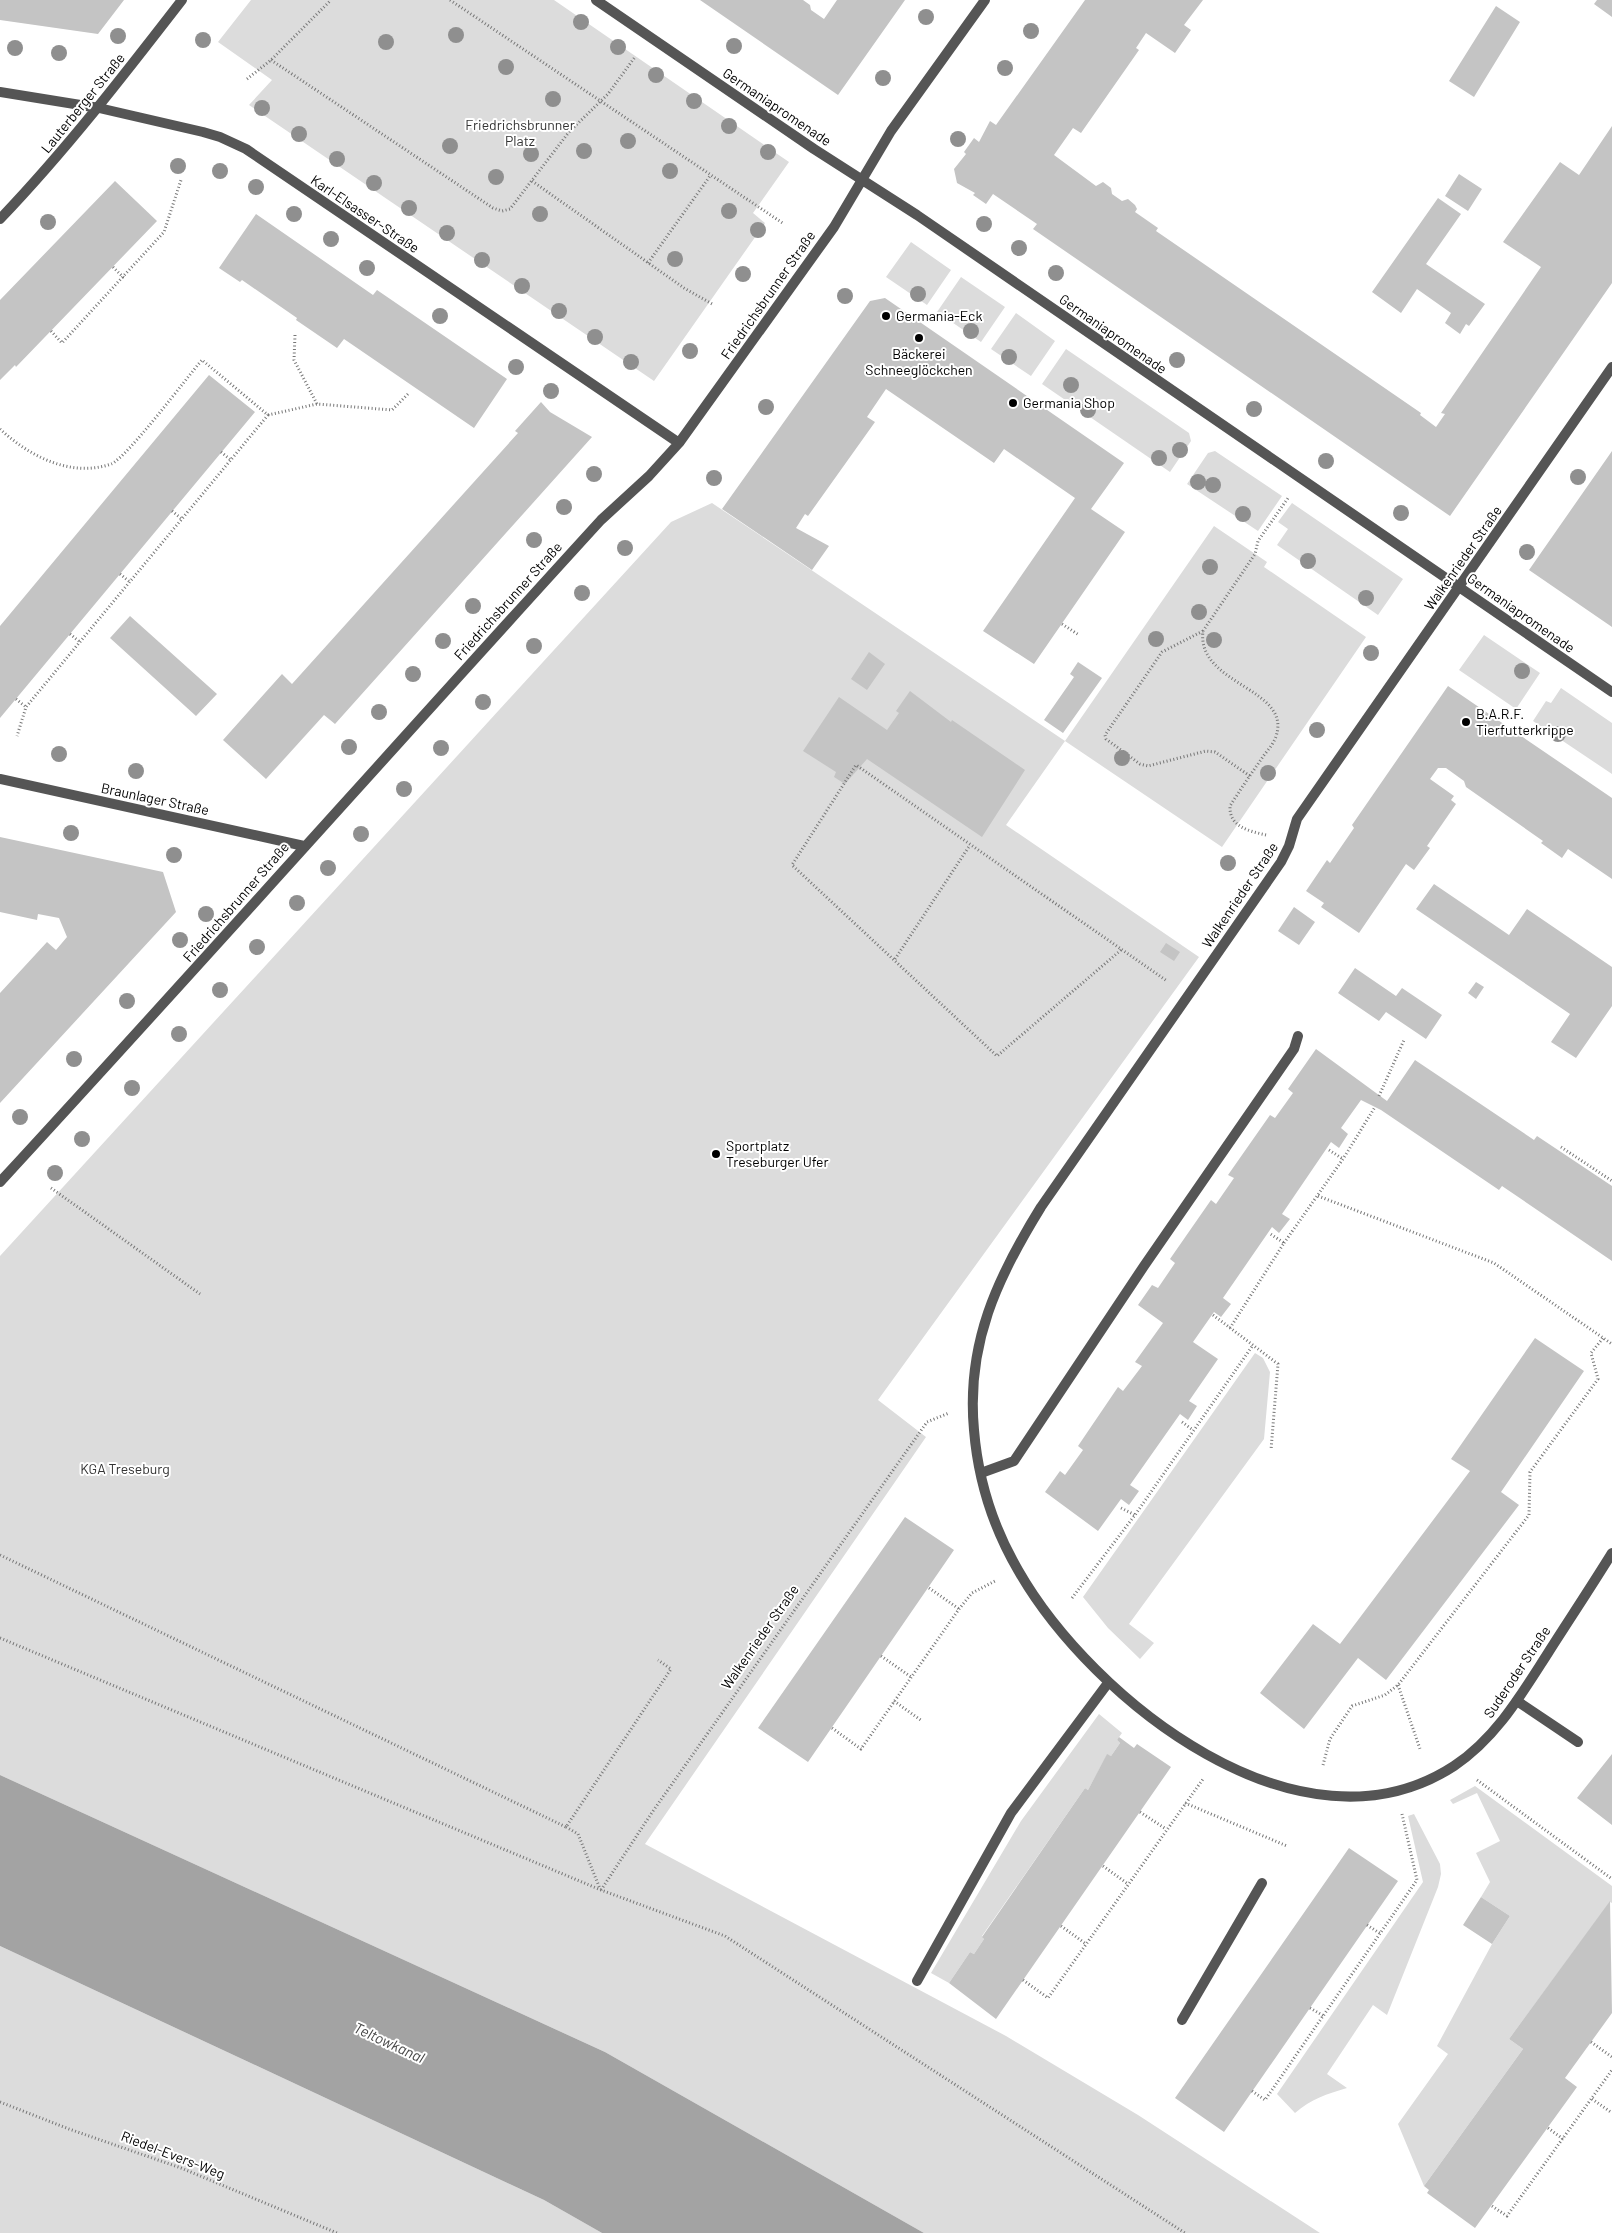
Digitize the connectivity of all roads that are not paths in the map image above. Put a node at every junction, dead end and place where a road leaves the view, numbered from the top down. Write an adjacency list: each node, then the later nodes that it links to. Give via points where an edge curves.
1 (182, 0): 5 (street, Lauterberger Straße)
2 (596, 0): 6 (street, Germaniapromenade)
3 (985, 0): 6 (street, Friedrichsbrunner Straße, via 891,132)
4 (0, 92): 5 (street, Karl-Elsasser-Straße)
5 (99, 108): 7 (street, Lauterberger Straße); 9 (street, Karl-Elsasser-Straße, via 203,132 246,149)
6 (862, 180): 9 (street, Friedrichsbrunner Straße, via 834,226); 10 (street, Germaniapromenade)
7 (0, 219)
8 (1612, 367): 10 (street, Walkenrieder Straße)
9 (679, 444): 13 (street, Friedrichsbrunner Straße, via 601,520)
10 (1459, 587): 11 (street, Germaniapromenade); 16 (street, Walkenrieder Straße, via 1298,820 1281,862 1041,1207 1000,1278 987,1315 977,1354)
11 (1612, 692)
12 (0, 780): 13 (street, Braunlager Straße)
13 (304, 846): 15 (street, Friedrichsbrunner Straße)
14 (1298, 1036): 17 (street, via 1294,1049 1014,1461)
15 (0, 1182)
16 (973, 1409): 17 (street, Suderoder Straße)
17 (981, 1473): 19 (street, Suderoder Straße, via 988,1506 1017,1569 1053,1624)
18 (1612, 1553): 20 (street, Suderoder Straße)
19 (1108, 1683): 20 (street, Suderoder Straße, via 1158,1724 1221,1762 1290,1788 1332,1796 1388,1792 1436,1776 1476,1750); 23 (street, via 1011,1813)
20 (1517, 1701): 21 (street)
21 (1578, 1742)
22 (1262, 1883): 24 (street)
23 (917, 1981)
24 (1182, 2020)

